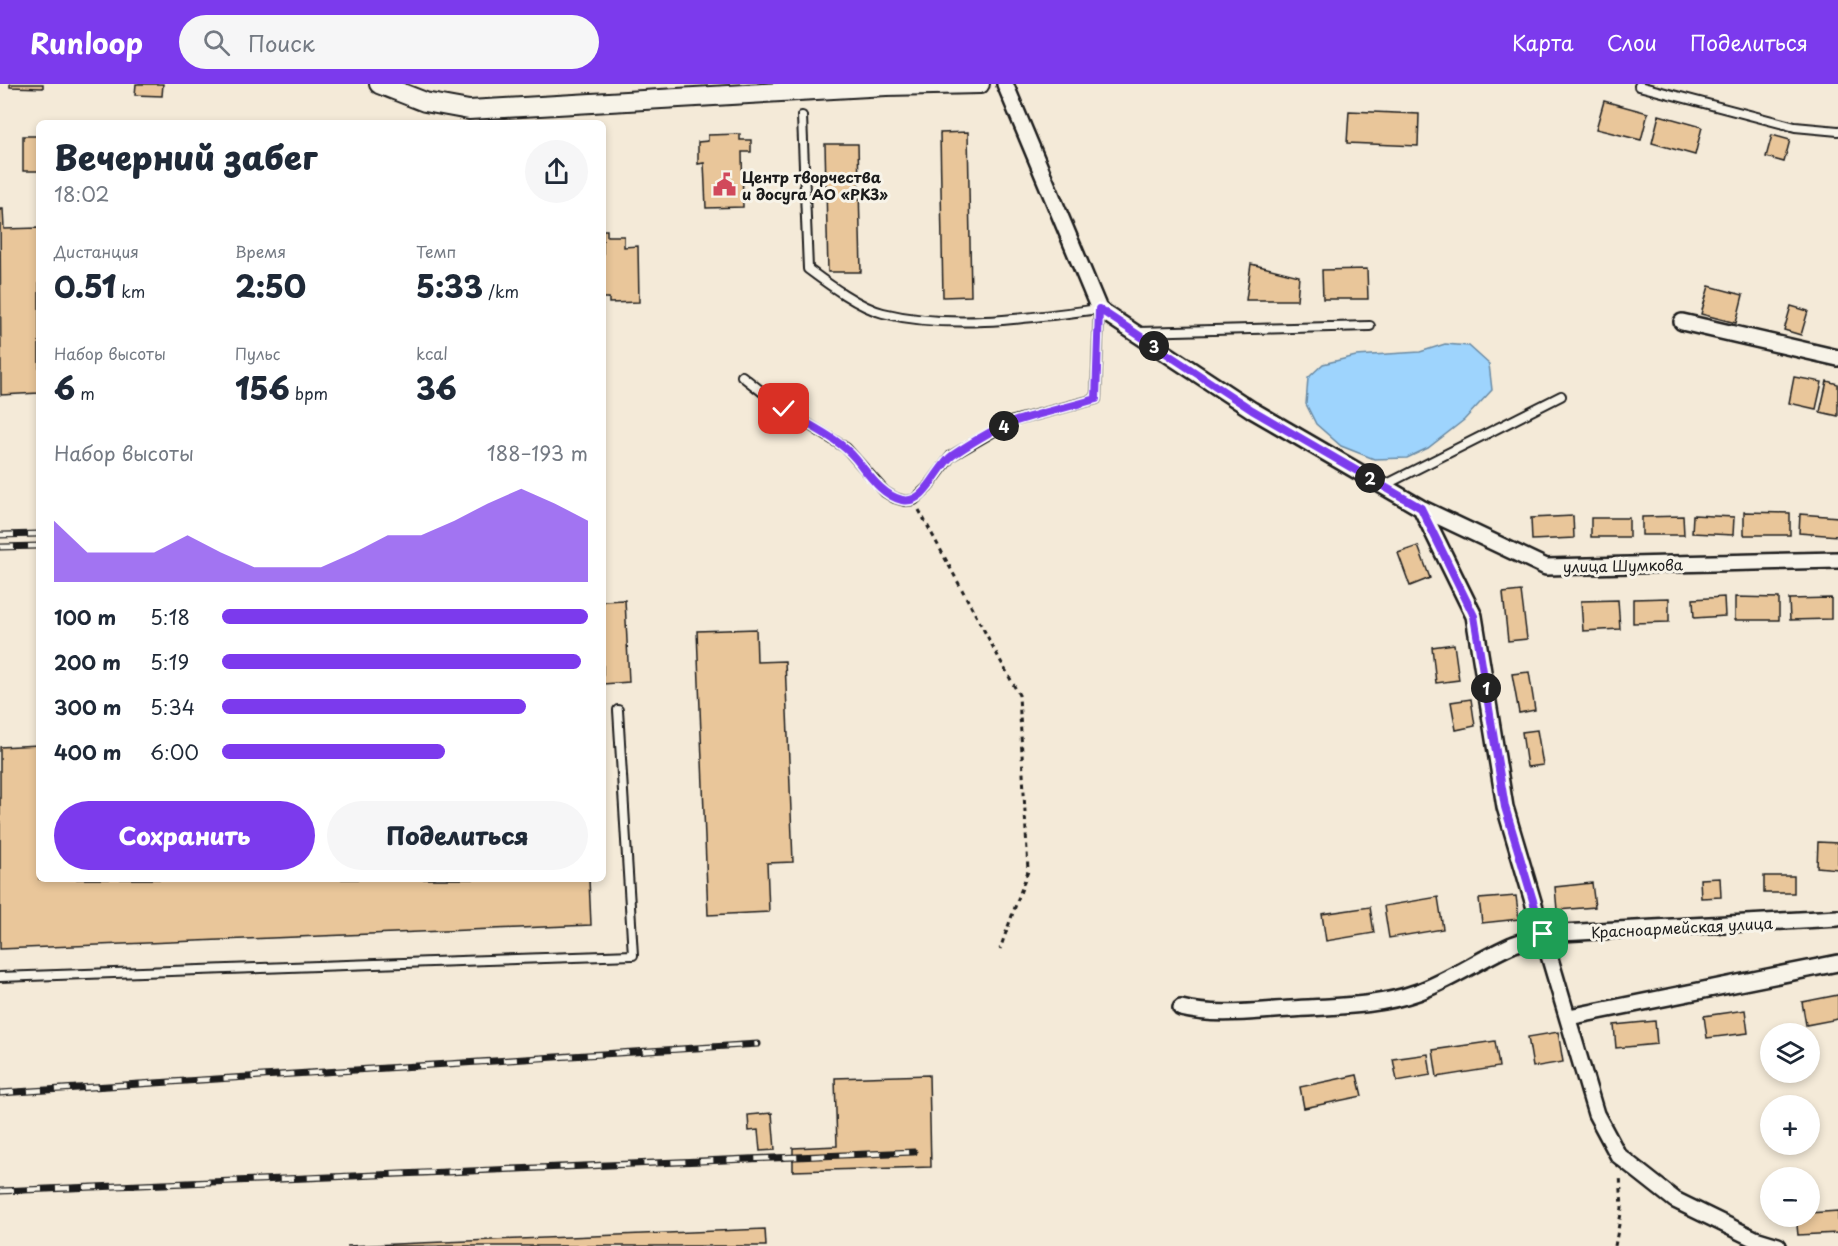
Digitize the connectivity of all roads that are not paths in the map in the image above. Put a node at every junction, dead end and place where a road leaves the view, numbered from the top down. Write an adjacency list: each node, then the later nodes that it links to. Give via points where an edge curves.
1 (380, 84): 6 (street, via 425,102 469,110)
2 (980, 84): 4 (street)
3 (1005, 84): 9 (street)
4 (886, 85): 6 (street)
5 (1639, 86): 8 (lane, via 1795,127)
6 (724, 89)
7 (802, 116): 9 (lane, via 808,269 836,290 882,313 932,320 1016,320)
8 (1838, 131)
9 (1099, 309): 12 (street, улица Шумкова); 14 (lane, via 1096,399 1011,422 951,456 914,500 905,501 885,492 846,448 784,409)
10 (1682, 322): 13 (street)
11 (1370, 326): 12 (lane)
12 (1133, 332): 16 (street, улица Шумкова, via 1252,410)
13 (1838, 358)
14 (742, 376)
15 (1561, 396): 16 (lane)
16 (1383, 486): 17 (street, улица Шумкова)
17 (1421, 508): 18 (street, улица Шумкова, via 1546,567); 21 (street, via 1474,616 1505,807)
18 (1838, 560)
19 (618, 710): 23 (lane, via 633,954)
20 (1838, 918): 21 (street, Красноармейская улица)
21 (1543, 934): 24 (street, Красноармейская улица, via 1512,945 1445,981 1389,1000 1364,1005 1236,1012); 25 (street)
22 (1838, 963): 25 (street)
23 (0, 977)
24 (1181, 1008)
25 (1569, 1017): 26 (street, via 1596,1114 1618,1155 1676,1200 1755,1239)
26 (1778, 1246)

